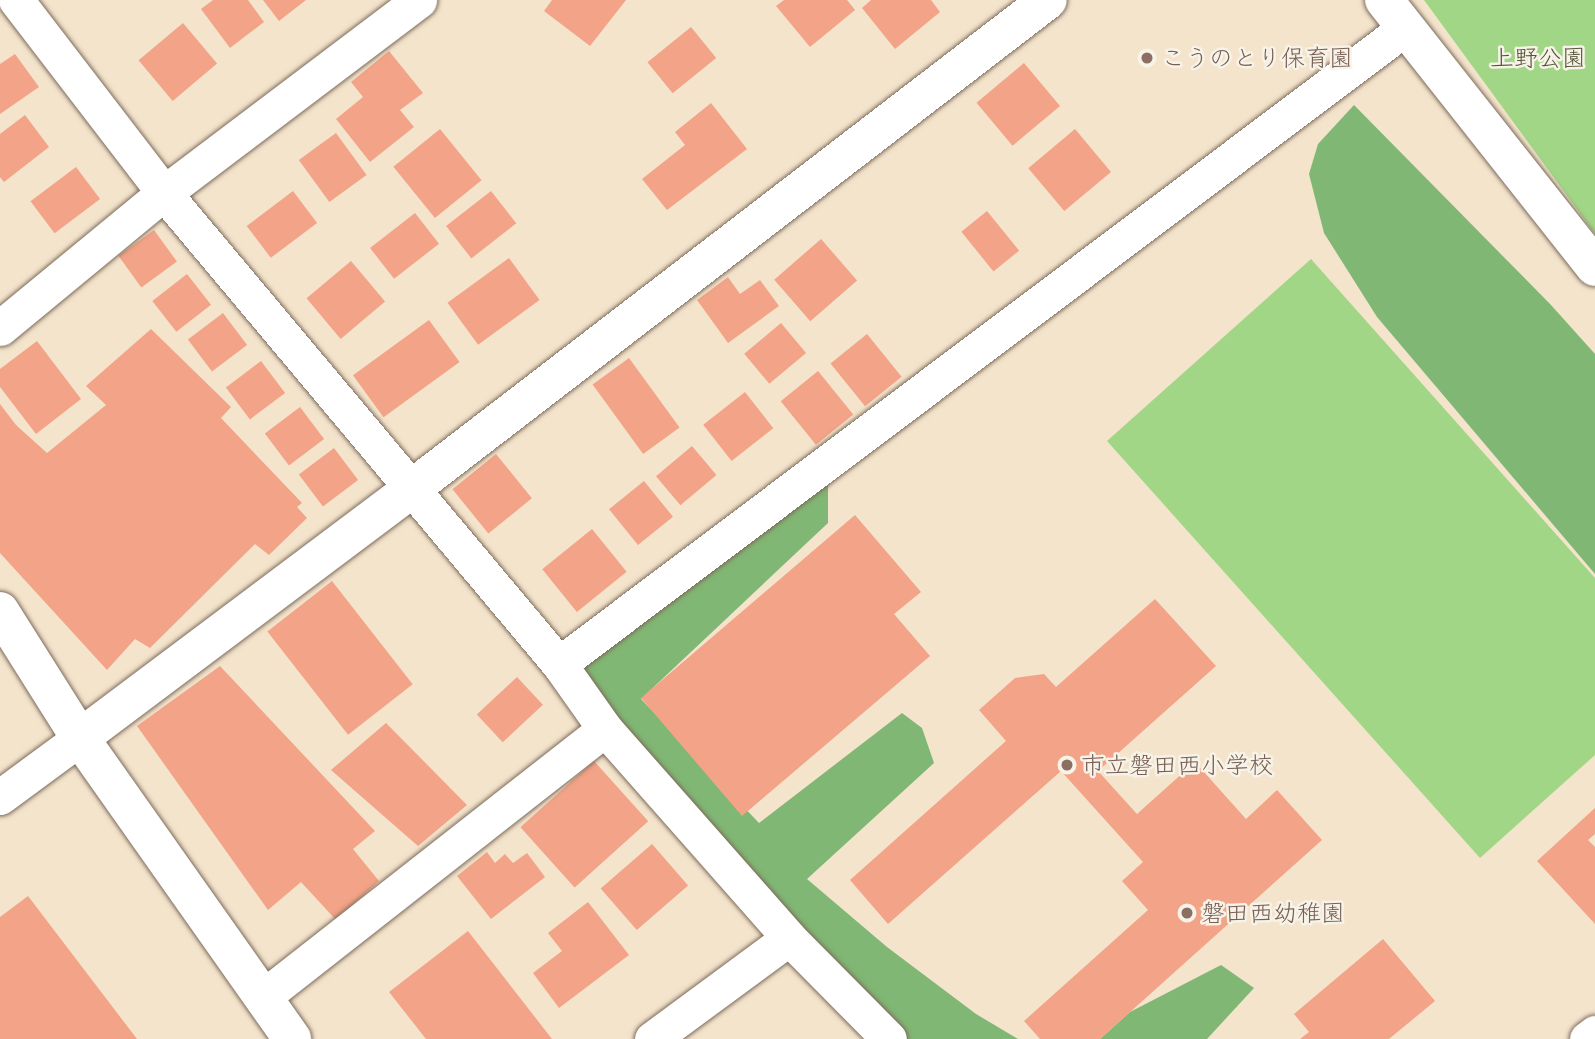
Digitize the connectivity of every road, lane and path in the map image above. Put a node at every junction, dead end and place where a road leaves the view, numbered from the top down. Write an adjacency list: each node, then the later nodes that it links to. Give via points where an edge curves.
1 (16, 0): 5 (street)
2 (419, 0): 5 (street)
3 (1048, 0): 8 (street)
4 (1394, 14): 6 (street); 10 (street)
5 (164, 193): 7 (street); 8 (street)
6 (1595, 267)
7 (0, 328)
8 (410, 490): 10 (street); 12 (street)
9 (0, 611): 12 (street)
10 (559, 664): 11 (street)
11 (605, 729): 14 (street); 15 (street)
12 (80, 738): 13 (street); 15 (street)
13 (0, 797)
14 (789, 938): 18 (street); 19 (street)
15 (263, 997): 17 (street)
16 (1595, 1032): 20 (street)
17 (292, 1039)
18 (652, 1039)
19 (889, 1039)
20 (1587, 1039)

